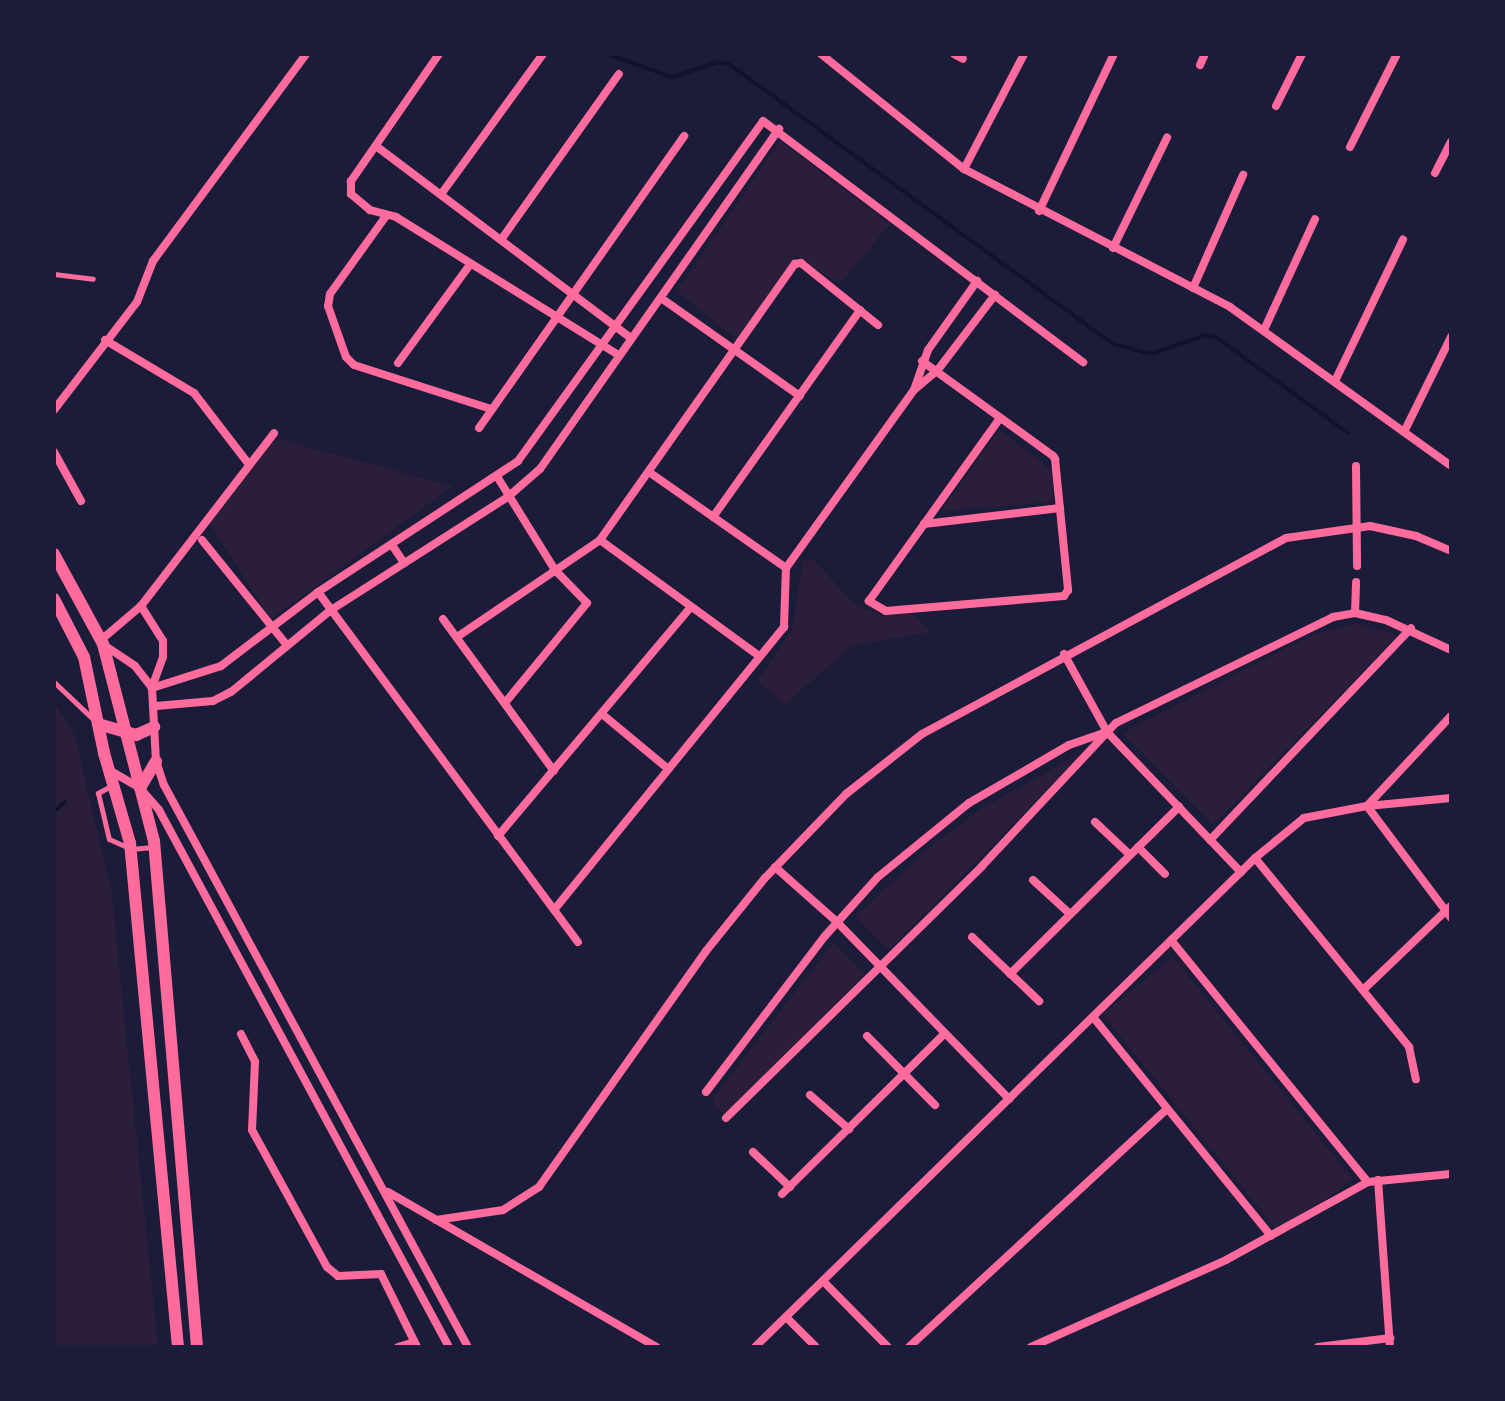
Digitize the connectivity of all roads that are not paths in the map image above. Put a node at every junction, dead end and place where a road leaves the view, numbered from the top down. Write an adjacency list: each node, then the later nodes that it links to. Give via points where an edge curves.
1 (306, 54): 46 (street, via 153,261 137,302)
2 (439, 54): 19 (street)
3 (543, 54): 24 (street)
4 (954, 54): 11 (street)
5 (1024, 54): 21 (street)
6 (1114, 54): 25 (street)
7 (1205, 54): 12 (street)
8 (1302, 54): 14 (street)
9 (1397, 54): 20 (street)
10 (823, 55): 21 (street)
11 (963, 59)
12 (1200, 65)
13 (619, 74): 28 (street)
14 (1276, 106)
15 (779, 129): 34 (street); 38 (street); 42 (street, via 763,121)
16 (684, 136): 36 (street)
17 (1167, 138): 30 (street)
18 (1451, 142): 22 (street)
19 (376, 146): 24 (street); 26 (street, via 349,187 370,210)
20 (1350, 147)
21 (964, 169): 25 (street)
22 (1435, 173)
23 (1243, 175): 35 (street)
24 (442, 193): 28 (street)
25 (1039, 211): 30 (street)
26 (386, 216): 31 (street, via 396,217); 57 (street, via 330,294 328,306 346,357 354,365)
27 (1315, 219): 43 (street)
28 (503, 237): 36 (street)
29 (1403, 240): 54 (street)
30 (1113, 248): 35 (street)
31 (469, 266): 40 (street); 52 (street)
32 (54, 274): 33 (lane)
33 (93, 279)
34 (977, 281): 37 (street); 50 (street)
35 (1193, 288): 43 (street)
36 (575, 292): 40 (street); 42 (street)
37 (995, 295): 51 (street); 53 (street)
38 (661, 298): 45 (street); 48 (street)
39 (860, 310): 41 (street); 48 (street, via 798,262); 56 (street)
40 (555, 318): 47 (street); 57 (street)
41 (878, 325)
42 (614, 327): 45 (street); 47 (street)
43 (1264, 330): 54 (street)
44 (1451, 337): 61 (street)
45 (631, 338): 49 (street)
46 (105, 340): 58 (street); 64 (street, via 194,393)
47 (603, 344): 49 (street); 68 (street, via 529,449)
48 (734, 351): 56 (street); 67 (street)
49 (619, 355): 69 (street, via 540,469)
50 (922, 361): 53 (street); 55 (street)
51 (1083, 362)
52 (398, 363)
53 (937, 371): 55 (street); 59 (street)
54 (1335, 381): 61 (street)
55 (914, 390): 82 (street)
56 (800, 396): 72 (street)
57 (491, 409): 60 (street)
58 (54, 410)
59 (1000, 418): 71 (street, via 1055,459); 73 (street)
60 (479, 428)
61 (1404, 432): 66 (street)
62 (274, 433): 64 (street)
63 (54, 452): 70 (street)
64 (248, 463): 87 (street)
65 (1356, 466): 74 (street)
66 (1451, 466)
67 (649, 472): 72 (street); 76 (street)
68 (498, 478): 69 (street); 77 (street)
69 (509, 496): 80 (street); 83 (street)
70 (81, 501)
71 (1060, 508): 73 (street); 73 (street, via 1068,590 1064,596 886,611 869,601)
72 (713, 517): 82 (street)
73 (924, 524)
74 (1357, 525): 78 (street, via 1391,528); 81 (street); 98 (street, via 1286,538)
75 (202, 540): 92 (street)
76 (600, 540): 83 (street); 88 (street)
77 (392, 545): 80 (street); 85 (street)
78 (1451, 551)
79 (54, 554): 95 (main road)
80 (404, 563): 89 (street)
81 (1357, 566)
82 (786, 568): 99 (street, via 784,627)
83 (555, 570): 94 (street); 102 (street, via 587,603)
84 (1356, 582): 90 (street)
85 (318, 592): 89 (street); 92 (street)
86 (54, 599): 106 (main road, via 84,657)
87 (141, 606): 95 (street); 101 (street, via 163,641)
88 (691, 607): 99 (street); 104 (street)
89 (331, 610): 96 (street); 120 (street)
90 (1355, 613): 93 (street); 108 (street, via 1306,627)
91 (443, 619): 94 (street)
92 (270, 626): 96 (street); 101 (street, via 206,675)
93 (1411, 628): 97 (street); 121 (street)
94 (457, 637): 102 (street)
95 (102, 642): 101 (street, via 135,666); 109 (main road)
96 (286, 644): 103 (street, via 213,701)
97 (1451, 650)
98 (1064, 654): 108 (street); 127 (street, via 898,750)
99 (759, 656): 111 (street)
100 (54, 682): 106 (lane)
101 (152, 688): 103 (street)
102 (505, 703): 113 (street)
103 (156, 706): 107 (street)
104 (602, 714): 111 (street); 113 (street)
105 (1451, 716): 117 (street)
106 (98, 724): 109 (main road); 112 (main road)
107 (154, 727): 109 (main road); 110 (street)
108 (1107, 732): 118 (street); 134 (street, via 1069,745 969,803 878,877); 138 (street, via 1079,767)
109 (125, 734): 115 (main road)
110 (156, 761): 115 (main road); 161 (street, via 171,798)
111 (667, 768): 131 (street)
112 (109, 770): 114 (main road); 115 (street)
113 (554, 771): 120 (street)
114 (113, 785): 124 (main road); 124 (lane, via 98,793 109,839)
115 (140, 788): 122 (main road); 163 (street, via 159,810)
116 (1451, 798): 117 (street)
117 (1367, 806): 126 (street, via 1304,818); 132 (street)
118 (1179, 807): 121 (street); 123 (street)
119 (1095, 822): 125 (street)
120 (498, 836): 131 (street)
121 (1210, 840): 128 (street)
122 (154, 847): 124 (lane); 142 (main road)
123 (1138, 847): 125 (street); 129 (street)
124 (131, 849): 143 (main road)
125 (1130, 855): 133 (street)
126 (1255, 858): 128 (street); 140 (street)
127 (775, 867): 134 (street); 164 (street, via 706,951 539,1187 503,1210)
128 (1241, 872): 136 (street)
129 (1165, 874)
130 (1033, 880): 133 (street)
131 (554, 910): 137 (street)
132 (1449, 912): 140 (street)
133 (1070, 914): 139 (street)
134 (837, 922): 138 (street); 150 (street)
135 (972, 937): 139 (street)
136 (1171, 940): 144 (street); 159 (street)
137 (578, 942)
138 (880, 966): 145 (street); 155 (street)
139 (1010, 974): 141 (street)
140 (1363, 990): 149 (street, via 1409,1047)
141 (1039, 1001)
142 (168, 1010): 143 (main road); 171 (main road)
143 (146, 1012): 170 (main road)
144 (1093, 1017): 152 (street); 154 (street)
145 (945, 1033): 148 (street); 152 (street)
146 (241, 1034): 169 (street, via 255,1062 252,1130 327,1267 338,1276 381,1274)
147 (867, 1036): 148 (street)
148 (904, 1074): 153 (street); 156 (street)
149 (1416, 1079)
150 (706, 1092)
151 (810, 1095): 156 (street)
152 (1009, 1099): 166 (street)
153 (935, 1105)
154 (1167, 1109): 165 (street); 179 (street)
155 (726, 1118)
156 (849, 1129): 160 (street)
157 (753, 1152): 160 (street)
158 (1451, 1174): 159 (street)
159 (1373, 1181): 165 (street); 168 (street)
160 (790, 1187): 162 (street)
161 (387, 1191): 163 (street); 164 (street); 174 (street)
162 (782, 1194)
163 (373, 1199): 173 (street)
164 (436, 1220): 175 (street)
165 (1271, 1236): 180 (street)
166 (823, 1281): 167 (street); 178 (street)
167 (786, 1317): 176 (street); 177 (street)
168 (1390, 1342): 181 (street)
169 (415, 1344): 172 (street)
170 (178, 1347)
171 (197, 1347)
172 (398, 1347)
173 (449, 1347)
174 (468, 1347)
175 (656, 1347)
176 (755, 1347)
177 (816, 1347)
178 (888, 1347)
179 (909, 1347)
180 (1031, 1347)
181 (1318, 1347)

